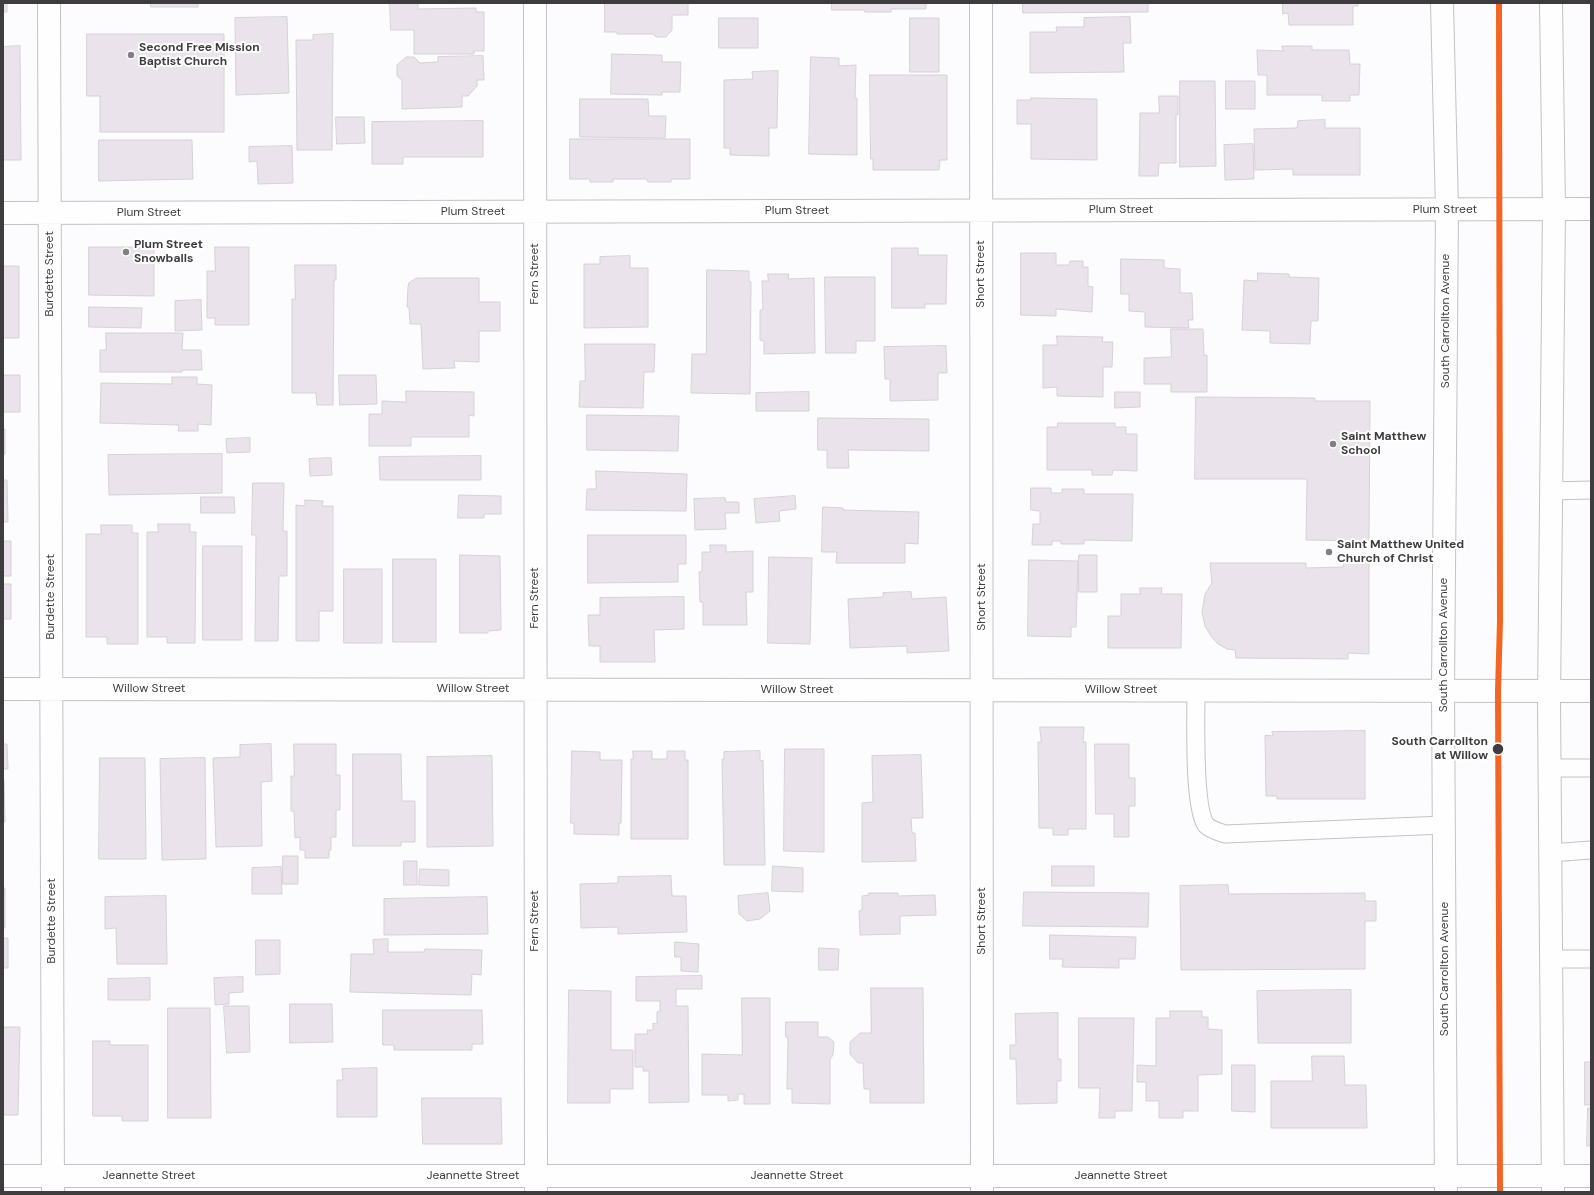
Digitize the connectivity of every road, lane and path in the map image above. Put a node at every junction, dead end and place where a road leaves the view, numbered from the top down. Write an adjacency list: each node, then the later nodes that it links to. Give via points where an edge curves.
1 (49, 3): 12 (street, Burdette Street)
2 (535, 3): 10 (street, Fern Street)
3 (981, 3): 8 (street, Short Street)
4 (1442, 3): 9 (street, South Carrollton Avenue)
5 (1551, 3): 6 (street)
6 (1554, 209): 7 (street, Plum Street); 9 (street, Plum Street); 14 (street)
7 (1591, 209)
8 (981, 210): 9 (street, Plum Street); 10 (street, Plum Street); 18 (street, Short Street)
9 (1447, 210): 20 (street, South Carrollton Avenue)
10 (535, 212): 12 (street, Plum Street); 17 (street, Fern Street)
11 (3, 213): 12 (street, Plum Street)
12 (50, 213): 16 (street, Burdette Street)
13 (1591, 490): 14 (lane)
14 (1551, 491): 21 (street)
15 (3, 689): 16 (street, Willow Street)
16 (52, 689): 17 (street, Willow Street); 32 (street, Burdette Street)
17 (535, 689): 18 (street, Willow Street); 33 (street, Fern Street)
18 (982, 690): 19 (street, Willow Street); 34 (street, Short Street)
19 (1196, 690): 20 (street, Willow Street); 25 (lane, via 1200,810 1206,825 1214,831 1225,834)
20 (1443, 690): 21 (street, Willow Street); 25 (street, South Carrollton Avenue)
21 (1549, 691): 22 (street, Willow Street); 23 (street)
22 (1591, 692)
23 (1550, 768): 24 (lane); 27 (street)
24 (1591, 768)
25 (1444, 825): 35 (street, South Carrollton Avenue)
26 (1591, 850): 27 (lane)
27 (1550, 853): 28 (street)
28 (1551, 959): 29 (lane); 36 (street)
29 (1591, 959)
30 (3, 1176): 32 (street, Jeannette Street)
31 (1591, 1176): 36 (street, Jeannette Street)
32 (53, 1184): 33 (street, Jeannette Street)
33 (536, 1184): 34 (street, Jeannette Street)
34 (982, 1184): 35 (street, Jeannette Street)
35 (1446, 1184): 36 (street, Jeannette Street)
36 (1553, 1184)

